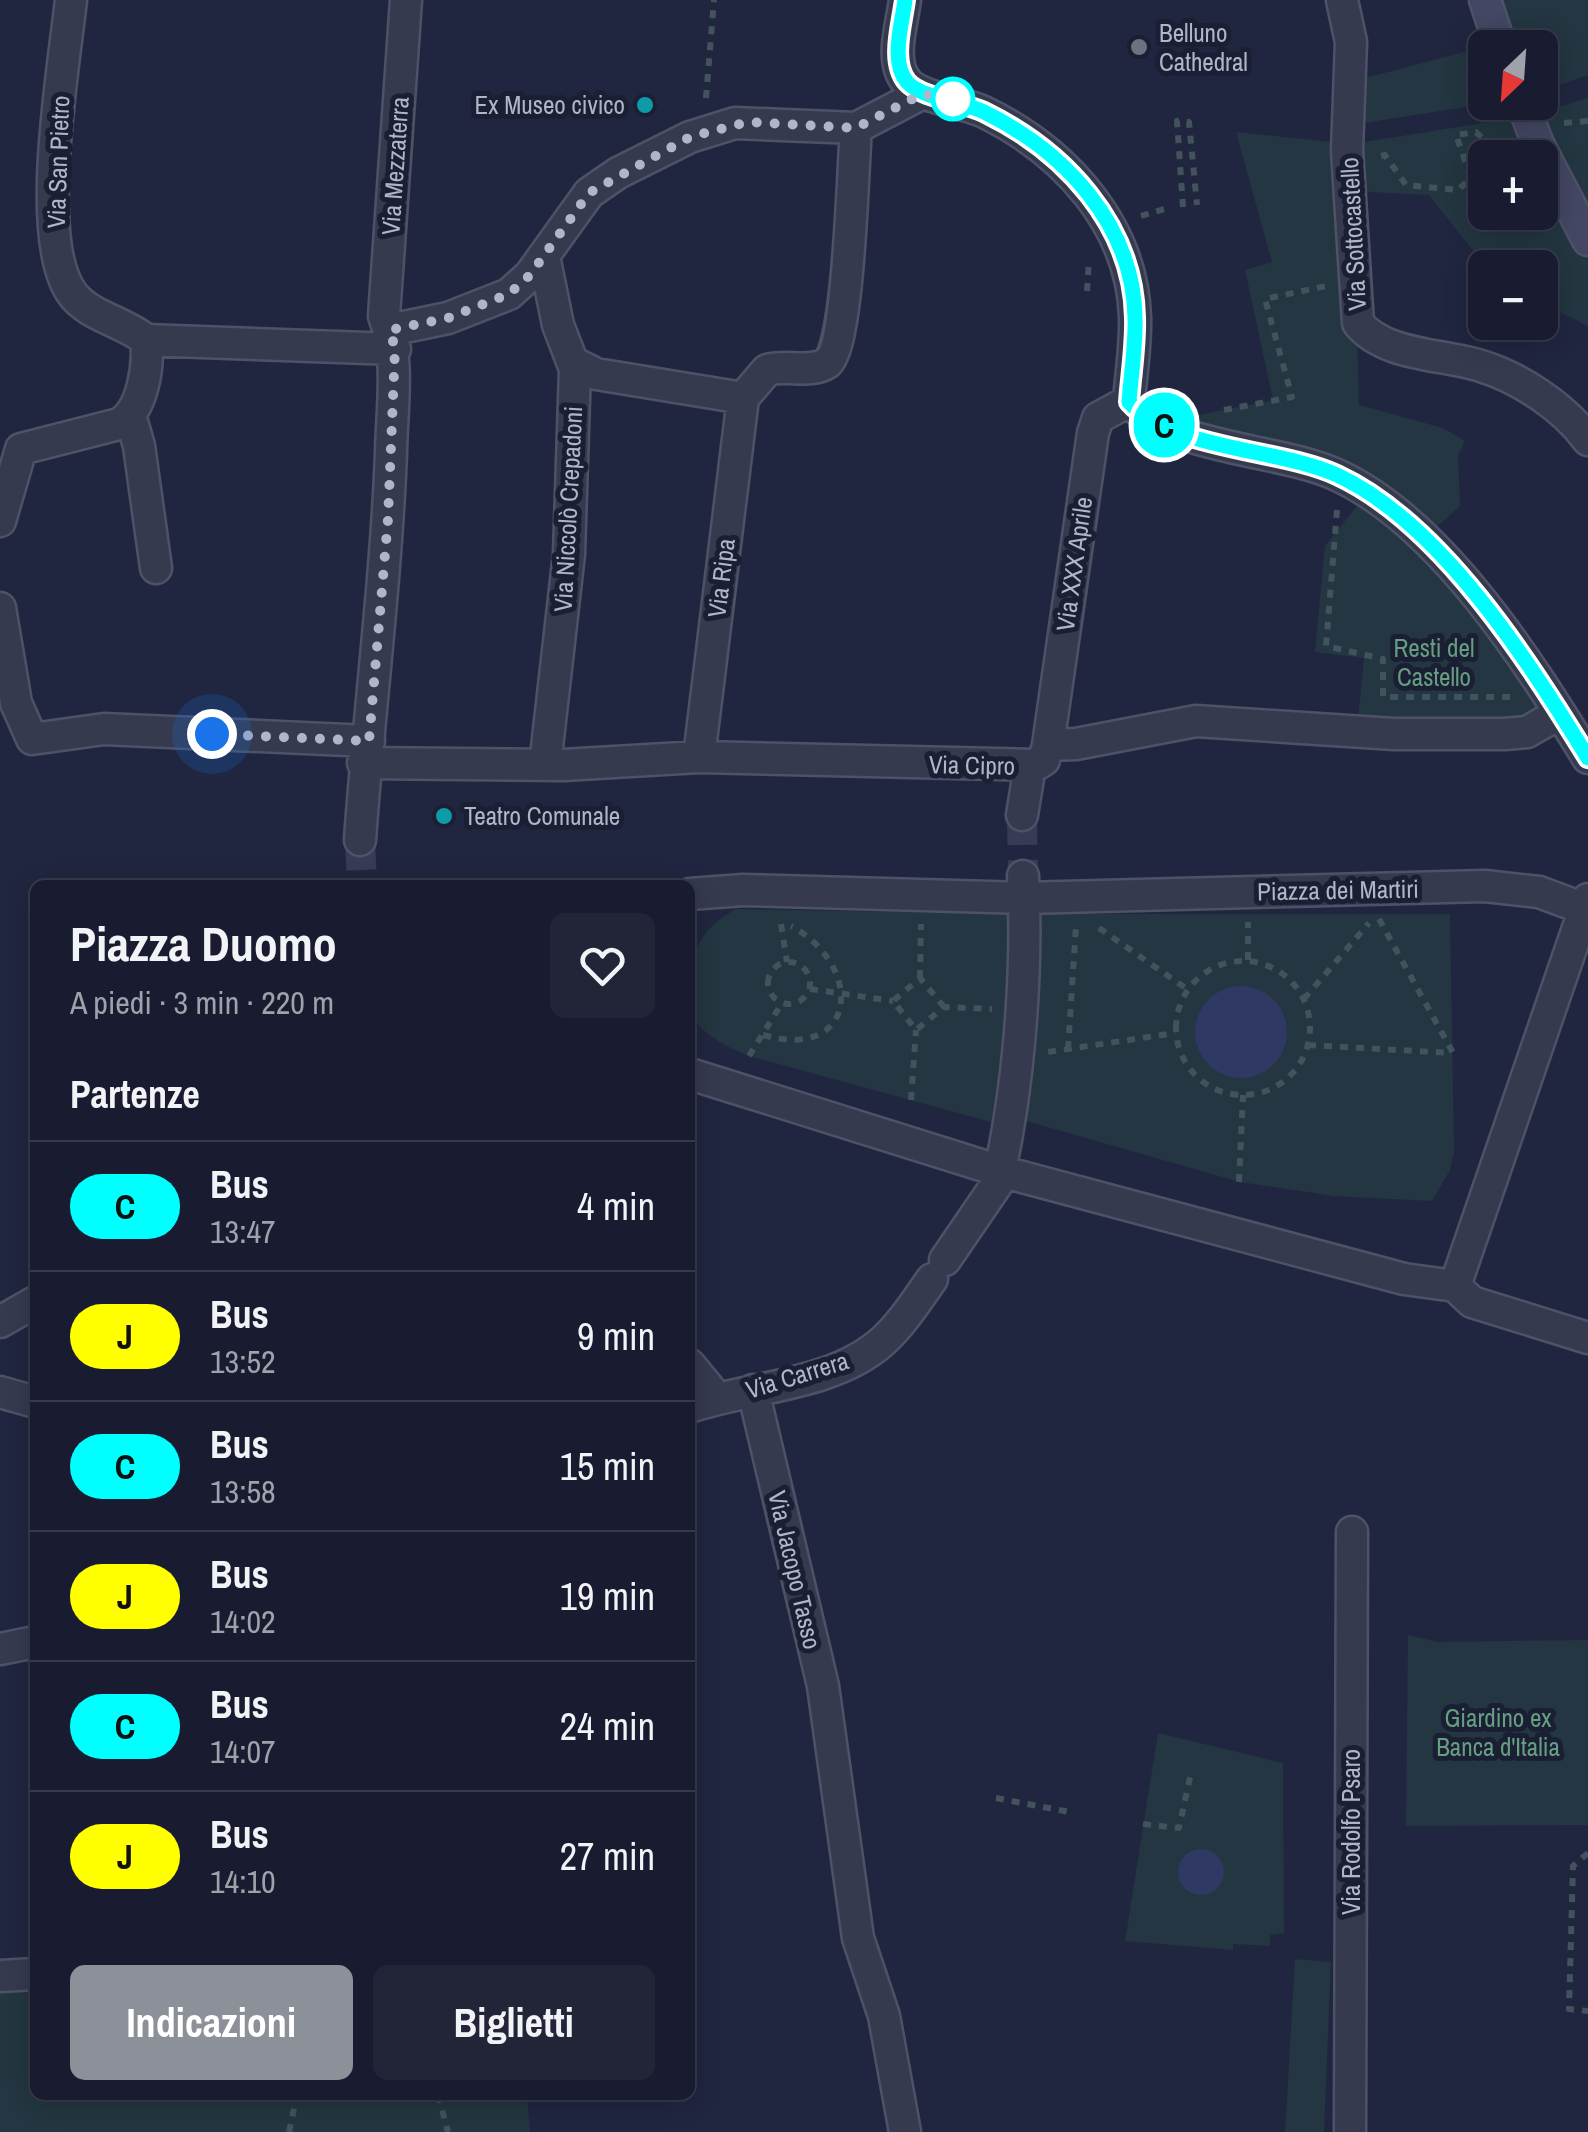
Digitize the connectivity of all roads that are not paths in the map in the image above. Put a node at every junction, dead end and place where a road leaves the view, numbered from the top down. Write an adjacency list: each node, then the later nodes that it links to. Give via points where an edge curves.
1 (72, 0): 12 (street, Via San Pietro, via 55,135 54,238 78,301)
2 (406, 0): 13 (street, Via Mezzaterra, via 384,316)
3 (905, 0): 7 (street, via 899,67)
4 (1342, 0): 18 (street, Via Sottocastello, via 1351,42 1348,150 1358,323 1376,340 1493,370 1562,412)
5 (1485, 0): 6 (street)
6 (1495, 30)
7 (922, 94): 9 (street); 16 (street, via 980,110 1056,156 1110,224 1135,316)
8 (1523, 120): 10 (street, bridge, via 1524,142)
9 (856, 128): 11 (street, via 748,122 690,137 589,193); 15 (street, via 839,343 831,360 816,368 767,370)
10 (1588, 240)
11 (544, 256): 13 (street, via 509,294); 14 (street, Via Niccolò Crepadoni, via 558,325)
12 (146, 340): 13 (street); 17 (street, via 147,367)
13 (392, 340): 23 (street, Via Mezzaterra, via 388,519)
14 (574, 363): 15 (street, via 596,374); 27 (street, Via Niccolò Crepadoni, via 568,554)
15 (744, 398): 25 (street, Via Ripa)
16 (1129, 402): 22 (street, via 1159,423 1200,438 1306,462 1401,514 1431,541); 24 (street, Via XXX Aprile, via 1098,418 1092,434)
17 (130, 416): 19 (street, via 21,450); 20 (street)
18 (1588, 440)
19 (0, 521)
20 (156, 568)
21 (0, 608): 23 (street, Via Cipro, via 16,703 32,739 104,729)
22 (1560, 713): 24 (street, Via Cipro, via 1527,732 1504,734 1196,721); 26 (street)
23 (366, 752): 27 (street, Via Cipro); 29 (street, Via Mezzaterra)
24 (1039, 756): 25 (street, Via Cipro); 28 (street, Via XXX Aprile)
25 (699, 757): 27 (street, Via Cipro)
26 (1588, 758)
27 (544, 765)
28 (1022, 815)
29 (360, 840)
30 (1023, 887): 31 (street, Piazza dei Martiri); 32 (street, Piazza dei Martiri, via 1500,886 1538,892); 34 (street, via 1019,1010)
31 (695, 894)
32 (1584, 923): 35 (street, Piazza dei Martiri)
33 (695, 1076): 34 (street)
34 (1000, 1172): 35 (street); 39 (street, Via Carrera, via 884,1340 835,1368)
35 (1455, 1286): 38 (street, via 1472,1302)
36 (30, 1305): 37 (street)
37 (0, 1322)
38 (1588, 1338)
39 (753, 1390): 42 (street, Via Carrera); 48 (street, Via Jacopo Tasso, via 823,1686 858,1938 884,2016)
40 (0, 1392): 41 (street)
41 (30, 1401)
42 (703, 1402)
43 (1352, 1532): 49 (street, Via Rodolfo Psaro)
44 (30, 1643): 45 (street)
45 (0, 1649)
46 (30, 1974): 47 (street)
47 (0, 1976)
48 (905, 2132)
49 (1350, 2132)

